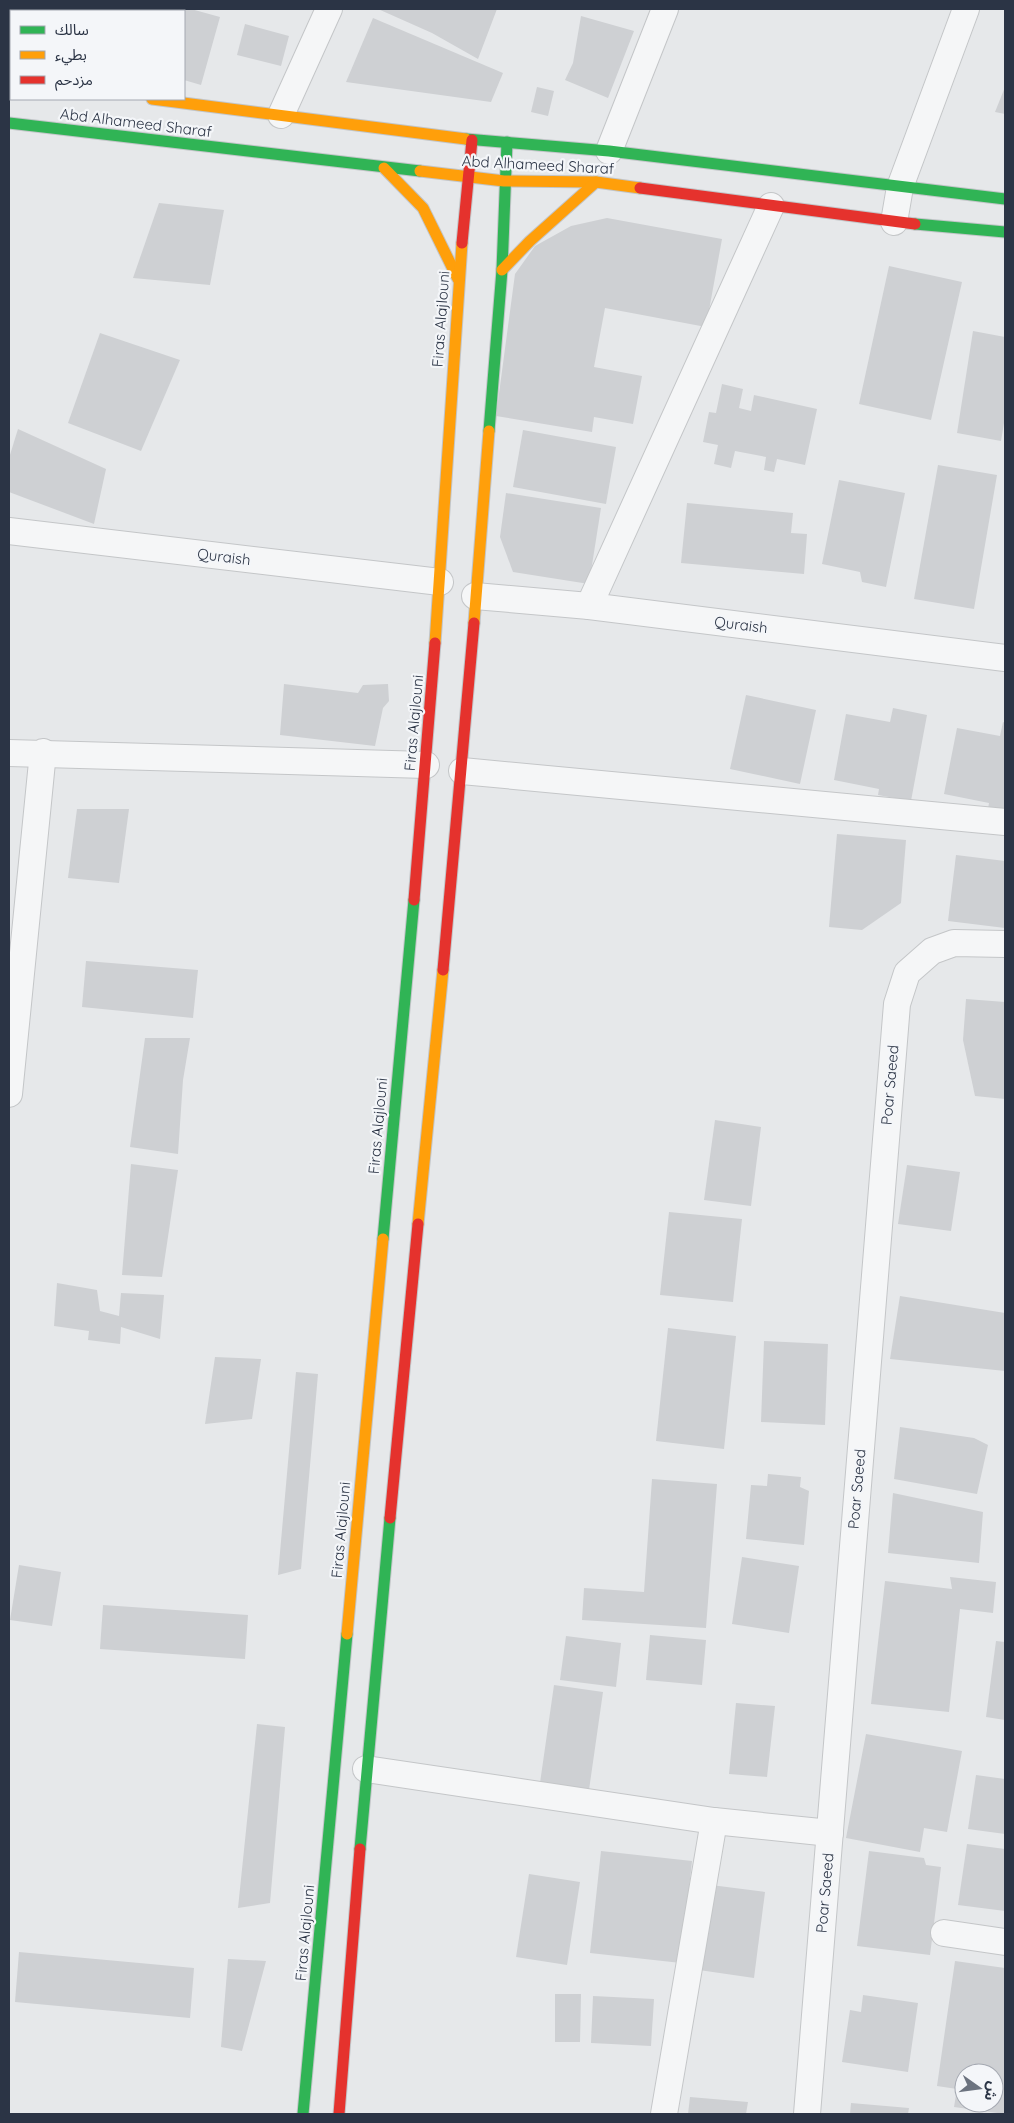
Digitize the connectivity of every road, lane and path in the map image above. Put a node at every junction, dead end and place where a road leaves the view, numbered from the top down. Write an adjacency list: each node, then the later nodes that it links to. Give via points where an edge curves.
1 (329, 9): 5 (street)
2 (665, 9): 9 (street)
3 (966, 9): 14 (street)
4 (160, 100): 5 (main road, Abd Alhameed Sharaf)
5 (281, 115): 7 (main road, Abd Alhameed Sharaf)
6 (9, 123): 10 (main road, Abd Alhameed Sharaf)
7 (472, 140): 8 (main road, Abd Alhameed Sharaf); 11 (main road, Firas Alajlouni)
8 (507, 142): 9 (main road, Abd Alhameed Sharaf); 12 (main road)
9 (609, 152): 14 (main road, Abd Alhameed Sharaf)
10 (384, 168): 11 (main road, Abd Alhameed Sharaf); 20 (main road, via 424,208)
11 (468, 177): 12 (main road, Abd Alhameed Sharaf); 20 (main road, Firas Alajlouni)
12 (504, 181): 13 (main road, Abd Alhameed Sharaf); 19 (main road)
13 (596, 182): 16 (main road, Abd Alhameed Sharaf); 19 (main road)
14 (900, 187): 15 (main road, Abd Alhameed Sharaf); 17 (street)
15 (1005, 199)
16 (771, 206): 17 (main road, Abd Alhameed Sharaf); 24 (street)
17 (894, 222): 18 (main road, Abd Alhameed Sharaf)
18 (1005, 232)
19 (502, 270): 23 (main road)
20 (458, 279): 22 (main road, Firas Alajlouni)
21 (9, 531): 22 (street, Quraish)
22 (440, 582): 28 (main road, Firas Alajlouni)
23 (476, 596): 24 (street, Quraish); 29 (main road)
24 (589, 606): 25 (street, Quraish)
25 (1005, 658)
26 (9, 752): 27 (street)
27 (43, 752): 28 (street); 32 (street)
28 (426, 765): 38 (main road, Firas Alajlouni)
29 (462, 771): 30 (street); 33 (main road)
30 (1005, 822)
31 (1005, 944): 35 (street, Poar Saeed, via 954,943 932,951 907,973 897,1004)
32 (9, 1094)
33 (366, 1769): 34 (street); 39 (main road)
34 (714, 1821): 35 (street); 40 (street)
35 (830, 1833): 41 (street, Poar Saeed)
36 (944, 1933): 37 (street)
37 (1005, 1942)
38 (303, 2114)
39 (338, 2114)
40 (664, 2114)
41 (807, 2114)

